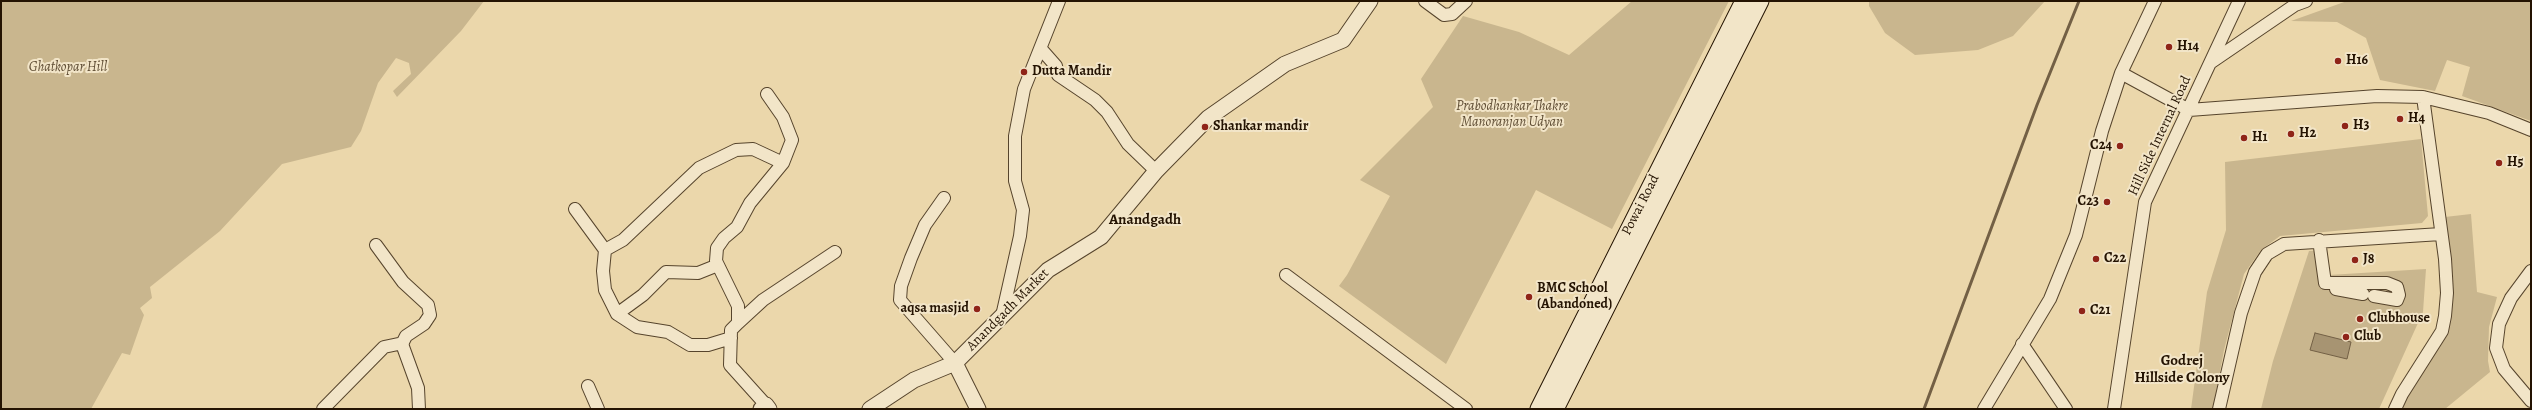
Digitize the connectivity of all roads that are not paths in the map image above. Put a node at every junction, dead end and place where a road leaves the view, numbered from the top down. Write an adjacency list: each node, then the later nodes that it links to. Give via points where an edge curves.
1 (1059, 1): 10 (street)
2 (1370, 1): 18 (street, Anandgadh Market, via 1343,40 1285,64 1208,118)
3 (1425, 1): 4 (street, via 1444,15 1452,14)
4 (1466, 1)
5 (1744, 1): 45 (main road, Powai Road)
6 (1760, 1): 46 (main road, Powai Road)
7 (2155, 1): 12 (street)
8 (2240, 1): 11 (street, Hill Side Internal Road)
9 (2306, 1): 11 (street, via 2295,4)
10 (1041, 49): 18 (street, via 1056,66 1058,74 1095,100 1107,112 1128,144); 30 (street, via 1024,89 1015,136 1015,181 1023,210 1020,236)
11 (2210, 64): 15 (street, Hill Side Internal Road)
12 (2121, 73): 15 (street); 34 (street, via 2102,131 2076,235 2050,299)
13 (767, 94): 17 (street, via 783,117 792,140)
14 (2423, 97): 15 (street, via 2369,97); 16 (street, via 2488,113); 21 (street)
15 (2189, 110): 49 (street, Hill Side Internal Road, via 2145,202)
16 (2531, 130)
17 (783, 163): 24 (street, via 753,149 736,150 699,168 623,240); 26 (street, via 750,203 737,227 717,248)
18 (1156, 171): 30 (street, Anandgadh Market, via 1101,238 1048,270)
19 (944, 198): 35 (street, via 925,225 901,286 900,300)
20 (575, 209): 24 (street)
21 (2441, 234): 22 (street); 51 (street, via 2447,293 2442,331)
22 (2315, 241): 22 (street, via 2325,283 2387,283 2398,287 2397,300 2317,284); 50 (street, via 2284,244 2267,254 2256,272 2242,313)
23 (376, 245): 33 (street, via 403,282 428,305 430,315 424,324 406,336)
24 (605, 250): 29 (street, via 602,272 605,290)
25 (835, 252): 31 (street, via 763,300)
26 (718, 265): 29 (street, via 698,274 666,272 643,295); 31 (street, via 738,306)
27 (2531, 271): 37 (street, via 2511,298 2499,324 2496,348 2504,369)
28 (1286, 275): 44 (street)
29 (618, 314): 32 (street, via 637,327 668,332 690,345 708,345)
30 (1002, 316): 35 (street, Anandgadh Market)
31 (738, 323): 32 (street, via 731,330)
32 (731, 338): 38 (street, via 730,365)
33 (403, 343): 39 (street, via 384,347); 40 (street, via 403,352 418,388)
34 (2022, 344): 47 (street); 48 (street)
35 (955, 363): 42 (street, Anandgadh Market, via 914,380); 43 (street)
36 (588, 386): 41 (street)
37 (2531, 401)
38 (766, 408)
39 (323, 409)
40 (419, 409)
41 (598, 409)
42 (870, 409)
43 (978, 409)
44 (1466, 409)
45 (1539, 409)
46 (1555, 409)
47 (1984, 409)
48 (2066, 409)
49 (2114, 409)
50 (2219, 409)
51 (2395, 409)

